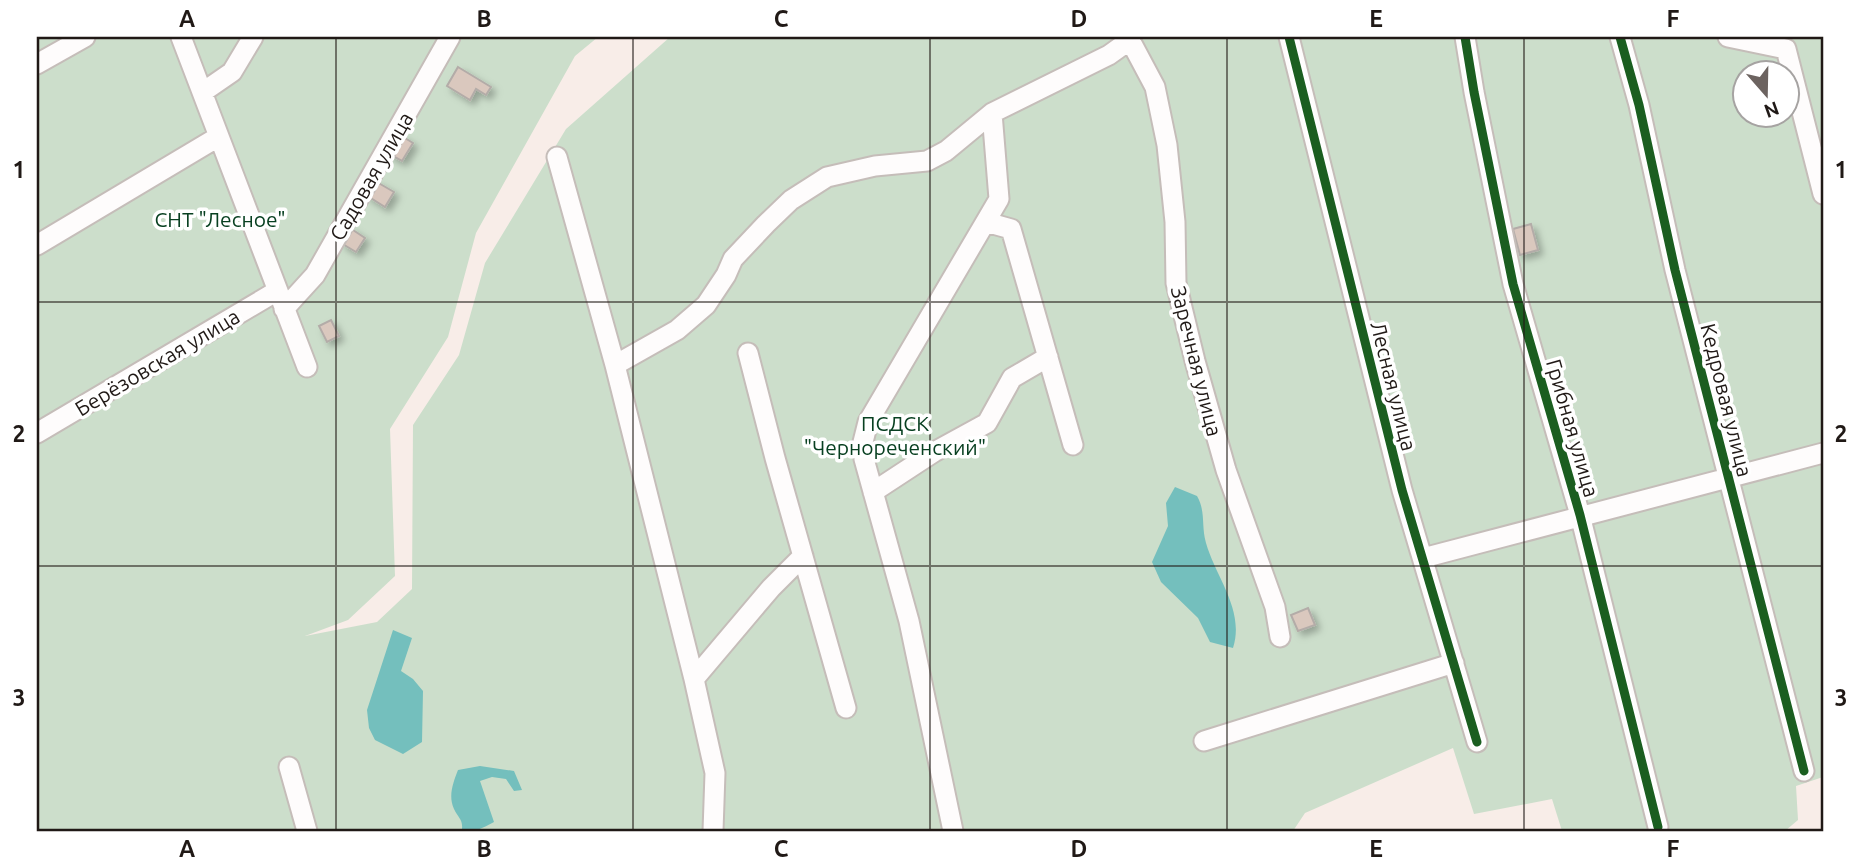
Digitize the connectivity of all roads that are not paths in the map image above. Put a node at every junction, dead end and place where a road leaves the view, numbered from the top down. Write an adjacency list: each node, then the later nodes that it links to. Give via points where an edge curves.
1 (85, 37): 10 (street)
2 (181, 37): 11 (street)
3 (253, 37): 11 (street, via 232,72)
4 (450, 37): 18 (street, Садовая улица, via 315,275)
5 (1289, 37): 30 (street, Лесная улица)
6 (1465, 37): 28 (street, Грибная улица, via 1513,284)
7 (1620, 37): 26 (street, Кедровая улица)
8 (1728, 37): 15 (street, via 1786,49)
9 (1130, 38): 12 (street, via 1109,55); 31 (street, Заречная улица, via 1154,87 1167,145 1176,283 1188,335 1226,470 1275,607)
10 (37, 64)
11 (203, 92): 13 (street)
12 (992, 113): 16 (street, via 999,199); 21 (street, via 927,161 827,177 791,200 733,259 706,305 677,330)
13 (218, 136): 17 (street); 18 (street)
14 (557, 157): 21 (street)
15 (1823, 194)
16 (986, 222): 20 (street, via 1011,229); 27 (street, via 868,422 864,459)
17 (37, 245)
18 (280, 300): 22 (street); 23 (street, Берёзовская улица)
19 (748, 353): 29 (street)
20 (1048, 357): 24 (street); 27 (street, via 1012,378 987,423)
21 (615, 365): 33 (street)
22 (307, 367)
23 (37, 433)
24 (1073, 445)
25 (1823, 453): 26 (street)
26 (1729, 479): 28 (street); 38 (street, Кедровая улица)
27 (873, 492): 42 (street, via 909,621)
28 (1580, 516): 30 (street); 39 (street, Грибная улица)
29 (803, 556): 33 (street); 34 (street)
30 (1423, 558): 32 (street, Лесная улица)
31 (1280, 638)
32 (1454, 663): 35 (street); 36 (street, Лесная улица)
33 (694, 679): 41 (street, via 715,774)
34 (846, 708)
35 (1204, 741)
36 (1477, 742)
37 (289, 767): 40 (street)
38 (1804, 771)
39 (1658, 827)
40 (307, 831)
41 (713, 831)
42 (953, 831)

